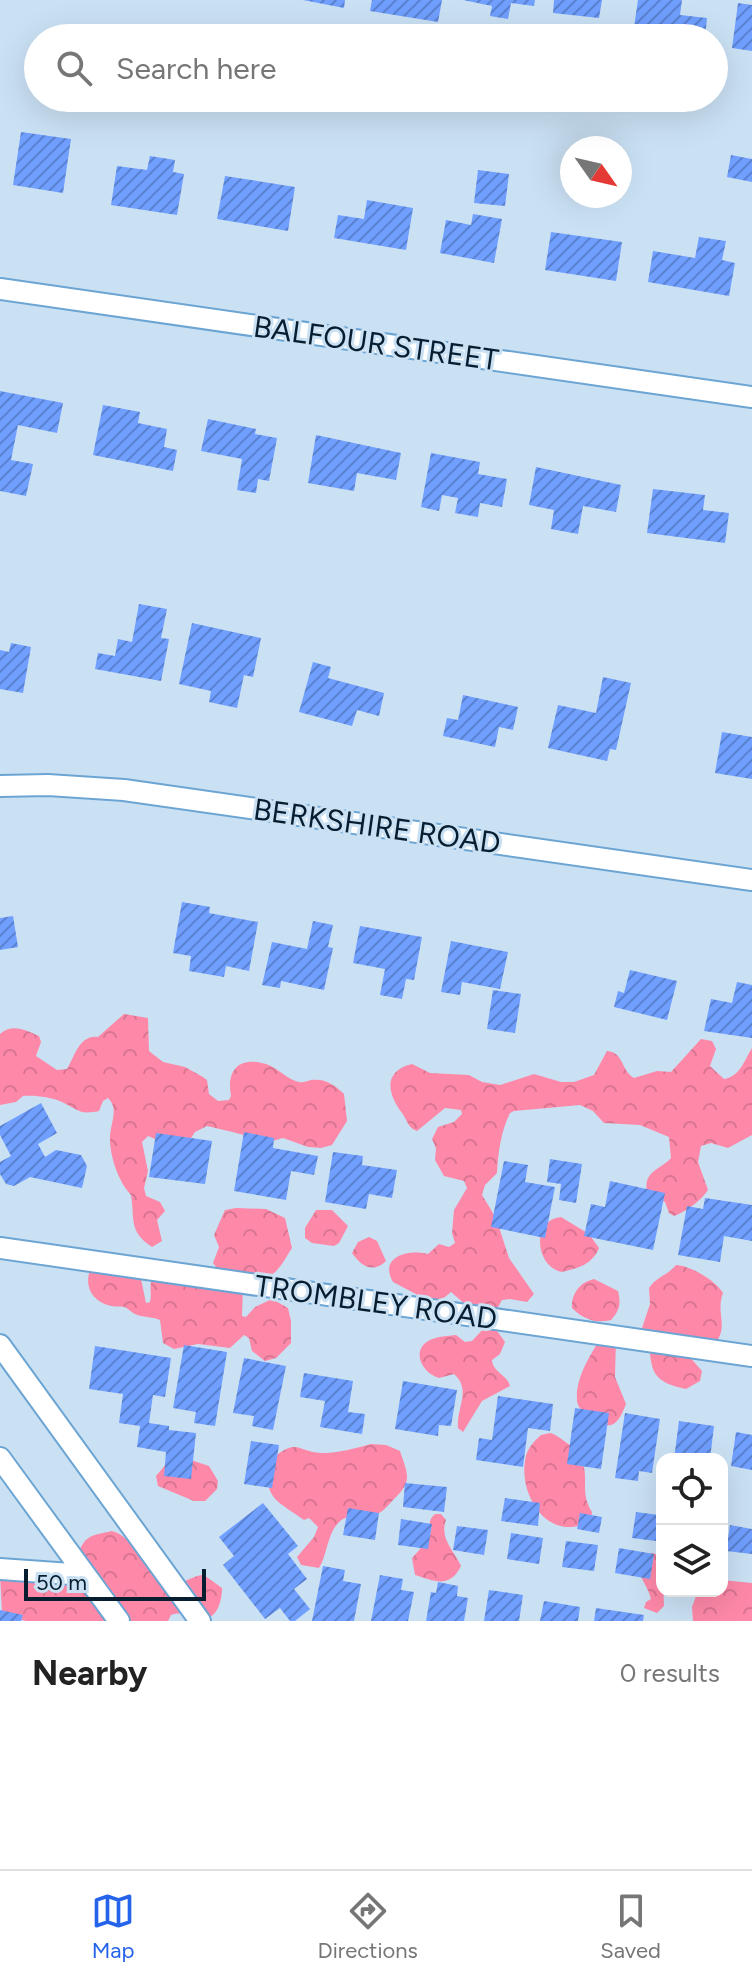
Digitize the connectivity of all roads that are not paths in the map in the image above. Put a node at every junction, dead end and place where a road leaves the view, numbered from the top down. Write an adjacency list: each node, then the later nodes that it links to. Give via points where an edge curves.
1 (0, 289): 2 (street, BALFOUR STREET)
2 (752, 397)
3 (0, 786): 4 (street, BERKSHIRE ROAD, via 124,790)
4 (752, 880)
5 (0, 1248): 7 (street, TROMBLEY ROAD)
6 (0, 1345): 12 (street)
7 (752, 1356)
8 (0, 1458): 10 (street)
9 (0, 1569): 10 (street)
10 (85, 1575): 11 (street)
11 (119, 1621)
12 (200, 1621)

